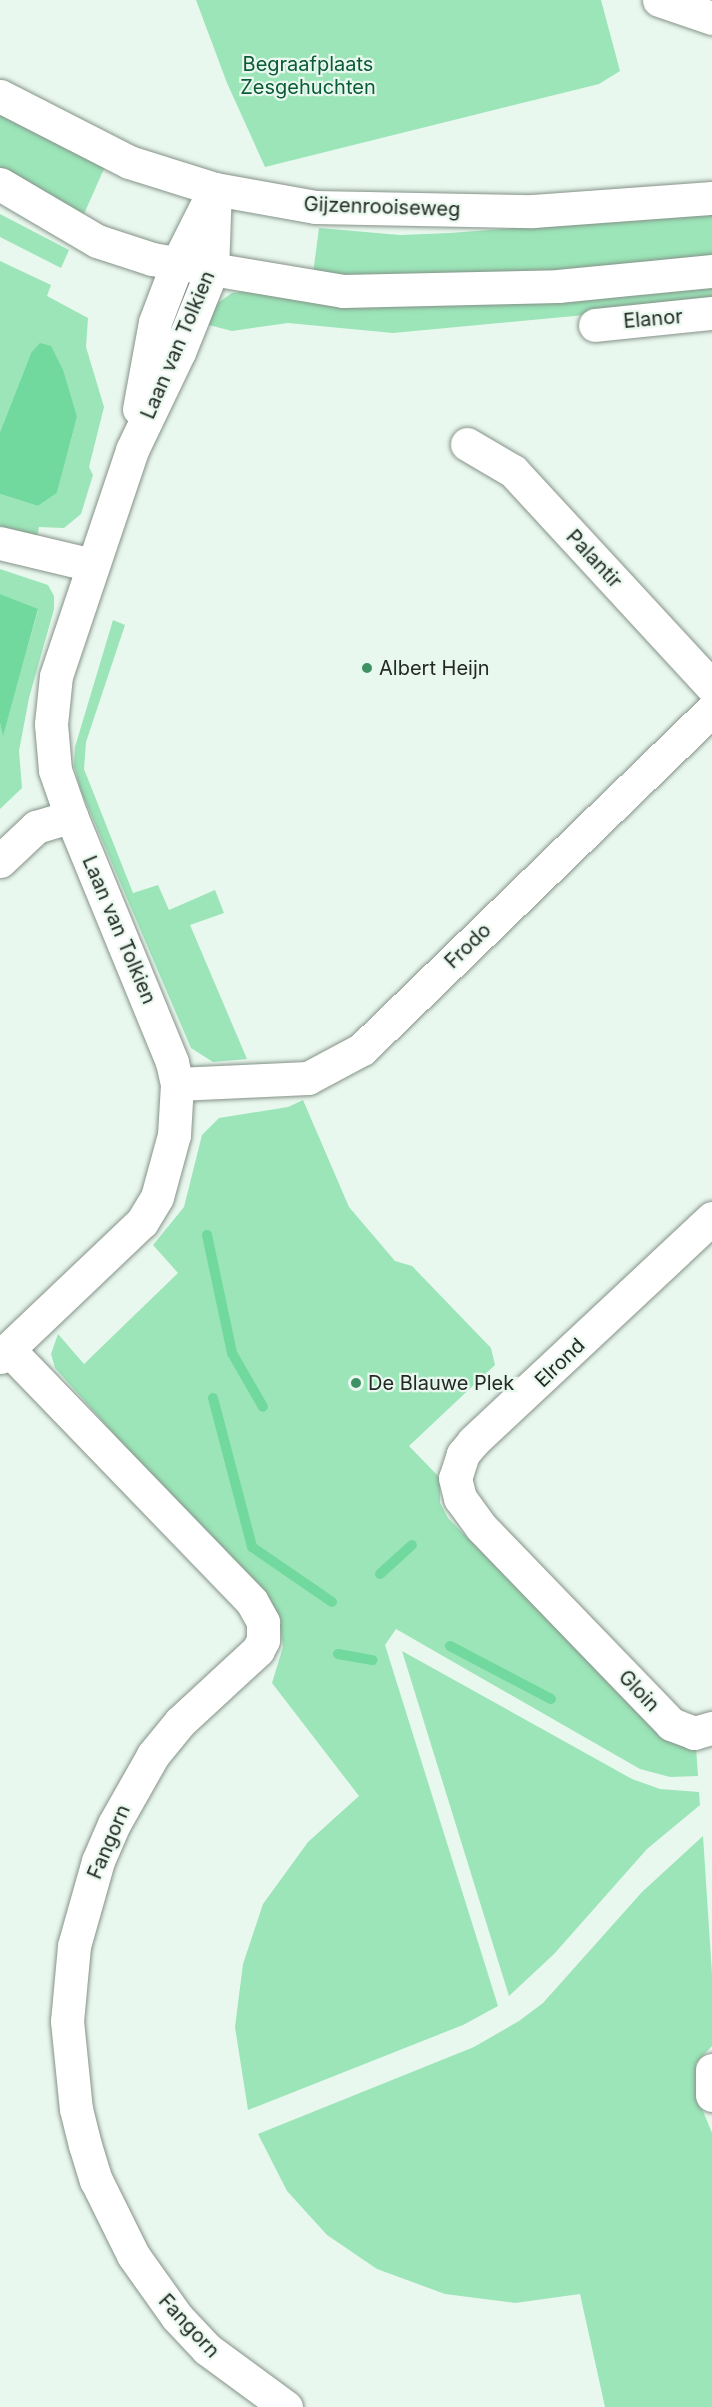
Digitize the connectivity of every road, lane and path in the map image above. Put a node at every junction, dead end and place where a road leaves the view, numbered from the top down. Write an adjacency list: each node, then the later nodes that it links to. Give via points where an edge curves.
1 (659, 0): 2 (street)
2 (712, 18)
3 (0, 96): 5 (street, Gijzenrooiseweg, via 129,162)
4 (0, 184): 7 (street, via 97,241)
5 (215, 189): 6 (street, Gijzenrooiseweg, via 315,207 533,212); 7 (street, Laan van Tolkien); 8 (street, Laan van Tolkien)
6 (712, 198)
7 (177, 264): 8 (street); 13 (street, Laan van Tolkien, via 155,322)
8 (212, 270): 9 (street, via 343,291 558,286); 13 (street, Laan van Tolkien, via 179,352)
9 (712, 271)
10 (712, 313): 11 (street, Elanor)
11 (595, 324)
12 (467, 444): 16 (street, Palantir, via 513,471)
13 (132, 450): 15 (street, Laan van Tolkien)
14 (0, 543): 15 (street)
15 (92, 566): 18 (street, Laan van Tolkien, via 56,676 51,724 55,770)
16 (712, 687)
17 (712, 710): 20 (street, Frodo, via 362,1049 308,1078)
18 (70, 816): 19 (street, via 36,827); 20 (street, Laan van Tolkien, via 165,1038)
19 (0, 861)
20 (177, 1084): 22 (street, Laan van Tolkien, via 171,1151 157,1197 142,1222)
21 (712, 1218): 23 (street, Elrond, via 473,1442 456,1468 456,1488 469,1513)
22 (4, 1353): 27 (street, Fangorn, via 252,1602 263,1622 263,1640 258,1650 180,1722 153,1755 114,1824 98,1861 74,1946 67,2021 76,2109 85,2145 96,2180 133,2255 177,2318 207,2349)
23 (577, 1627): 24 (street, Gloin, via 671,1724 694,1733)
24 (712, 1728)
25 (712, 2070): 26 (street)
26 (712, 2095)
27 (286, 2407)

